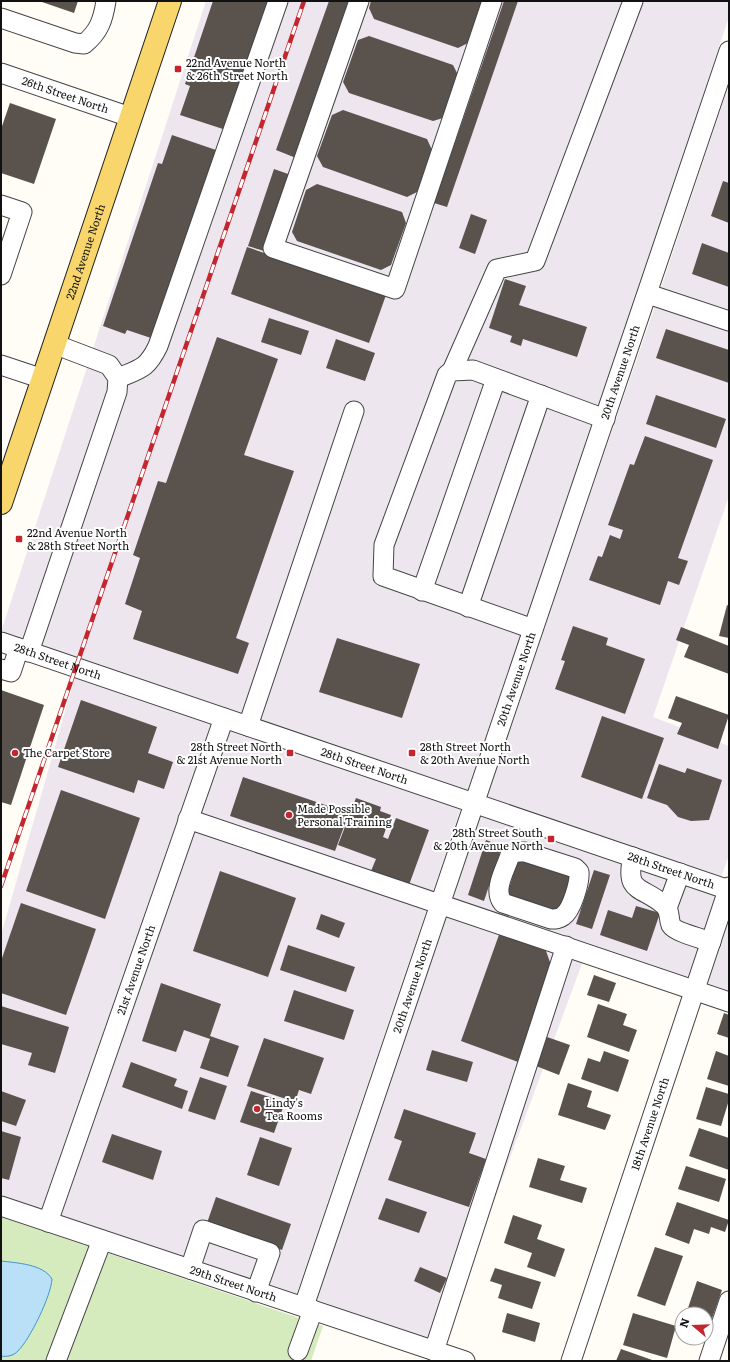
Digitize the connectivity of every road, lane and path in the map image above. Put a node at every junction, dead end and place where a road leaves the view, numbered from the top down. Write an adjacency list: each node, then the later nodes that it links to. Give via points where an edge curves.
1 (106, 1): 7 (street, via 98,30 84,44)
2 (170, 1): 10 (main road, 22nd Avenue North)
3 (278, 1): 18 (street, via 158,346 151,360 143,367)
4 (359, 1): 5 (street, via 274,248 394,289)
5 (492, 1)
6 (633, 1): 17 (street, via 535,261 497,269)
7 (1, 18)
8 (729, 51): 13 (street, 20th Avenue North)
9 (1, 73): 10 (street, 26th Street North)
10 (130, 117): 15 (main road, 22nd Avenue North)
11 (1, 205): 12 (street, via 22,212)
12 (1, 275)
13 (648, 294): 14 (street); 23 (street, 20th Avenue North)
14 (729, 322)
15 (54, 344): 18 (street, via 109,365); 19 (main road, 22nd Avenue North)
16 (1, 365): 19 (street)
17 (452, 371): 20 (street, via 473,370); 25 (street, via 447,376 384,545 383,576)
18 (118, 378): 29 (street, via 117,392)
19 (43, 379): 24 (main road, 22nd Avenue North)
20 (496, 379): 21 (street); 25 (street)
21 (541, 395): 23 (street); 26 (street)
22 (354, 411): 32 (street)
23 (605, 419): 27 (street, 20th Avenue North)
24 (1, 503)
25 (422, 591): 26 (street)
26 (468, 607): 27 (street)
27 (533, 629): 33 (street, 20th Avenue North)
28 (1, 642): 29 (street, 28th Street North)
29 (24, 650): 30 (street, via 11,672); 31 (street, 28th Street North)
30 (1, 669)
31 (224, 718): 32 (street, 28th Street North); 34 (street, 21st Avenue North)
32 (248, 726): 33 (street, 28th Street North)
33 (474, 803): 35 (street, 28th Street North); 40 (street, 20th Avenue North)
34 (188, 819): 40 (street); 49 (street, 21st Avenue North)
35 (590, 843): 36 (street, 28th Street North); 37 (street)
36 (633, 857): 38 (street, 28th Street North); 41 (street, via 630,868 634,886)
37 (579, 872): 42 (street, via 580,878 565,916 551,919); 42 (street, via 575,868 525,852 510,855 498,891 499,898 503,903)
38 (680, 873): 39 (street, 28th Street North); 41 (street)
39 (729, 889): 44 (street, 18th Avenue North)
40 (440, 903): 43 (street); 54 (street, 20th Avenue North)
41 (667, 908): 44 (street, via 671,925 676,930)
42 (526, 911): 43 (street)
43 (519, 930): 45 (street)
44 (711, 942): 46 (street, 18th Avenue North)
45 (566, 946): 46 (street); 55 (street)
46 (695, 990): 47 (street); 59 (street, 18th Avenue North)
47 (729, 1002)
48 (1, 1206): 49 (street, 29th Street North)
49 (48, 1222): 50 (street, 29th Street North)
50 (102, 1240): 51 (street, 29th Street North); 57 (street)
51 (190, 1269): 52 (street, 29th Street North); 52 (street, via 203,1230 270,1253)
52 (256, 1292): 54 (street, 29th Street North)
53 (729, 1301): 60 (street)
54 (308, 1308): 55 (street, 29th Street North); 56 (street, 20th Avenue North)
55 (434, 1351): 58 (street, 29th Street North)
56 (298, 1352)
57 (56, 1361)
58 (465, 1361)
59 (571, 1361)
60 (709, 1361)

